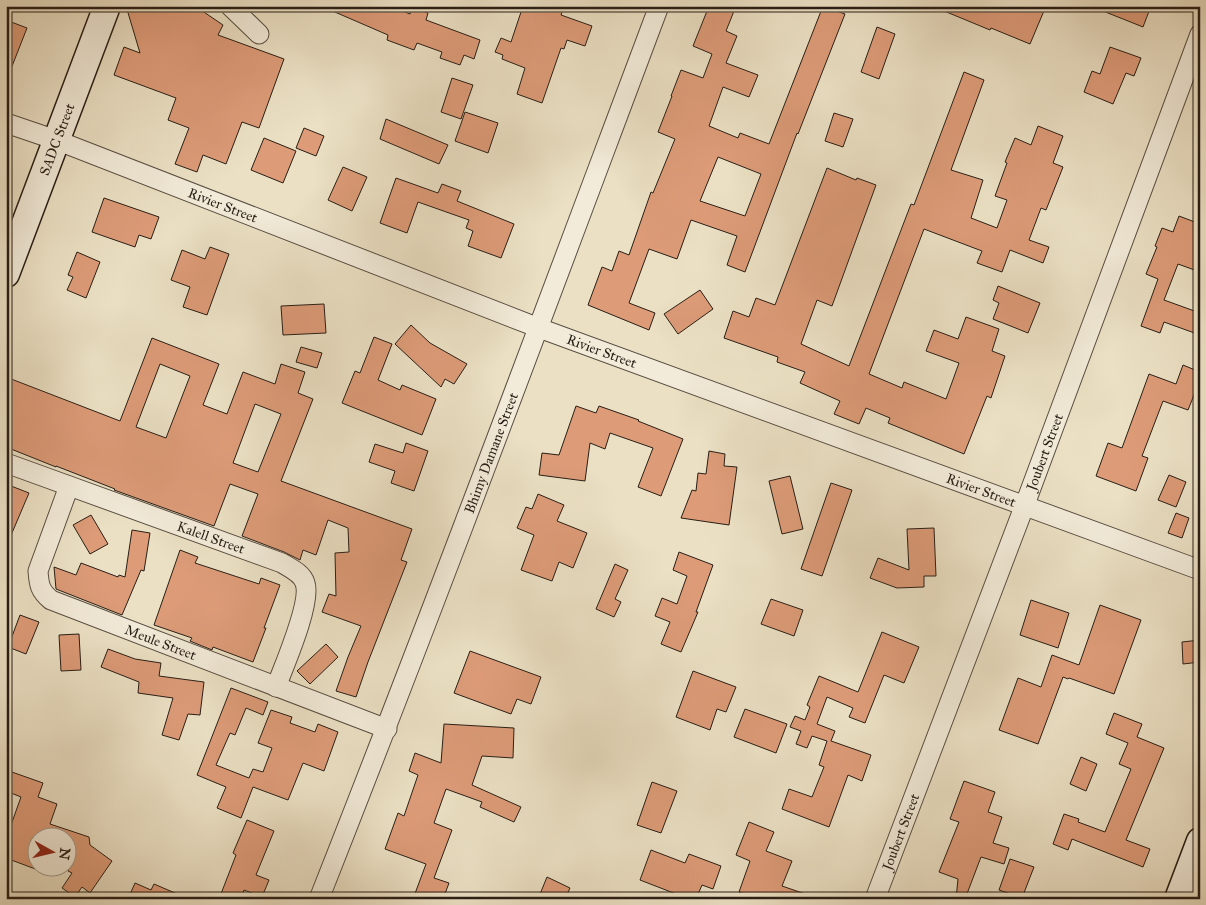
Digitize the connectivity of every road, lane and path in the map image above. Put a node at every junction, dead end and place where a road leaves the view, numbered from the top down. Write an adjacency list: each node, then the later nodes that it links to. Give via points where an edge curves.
1 (107, 6): 7 (street, SADC Street)
2 (230, 6): 4 (street)
3 (659, 6): 9 (street, Bhimy Damane Street)
4 (259, 34)
5 (1200, 34): 12 (street, Joubert Street)
6 (6, 123): 7 (street, Rivier Street)
7 (56, 140): 8 (street, SADC Street); 9 (street, Rivier Street)
8 (6, 274)
9 (539, 328): 12 (street, Rivier Street); 15 (street, Bhimy Damane Street)
10 (6, 463): 11 (street, Kalell Street)
11 (69, 486): 14 (street, Meule Street, via 38,571 43,593 51,600); 14 (street, Kalell Street, via 282,563 296,571 305,582 307,594)
12 (1024, 507): 13 (street, Rivier Street); 18 (street, Joubert Street)
13 (1200, 570)
14 (276, 687): 15 (street, Meule Street)
15 (386, 729): 17 (street, Bhimy Damane Street)
16 (1200, 842): 19 (street)
17 (319, 899)
18 (875, 899)
19 (1178, 899)

